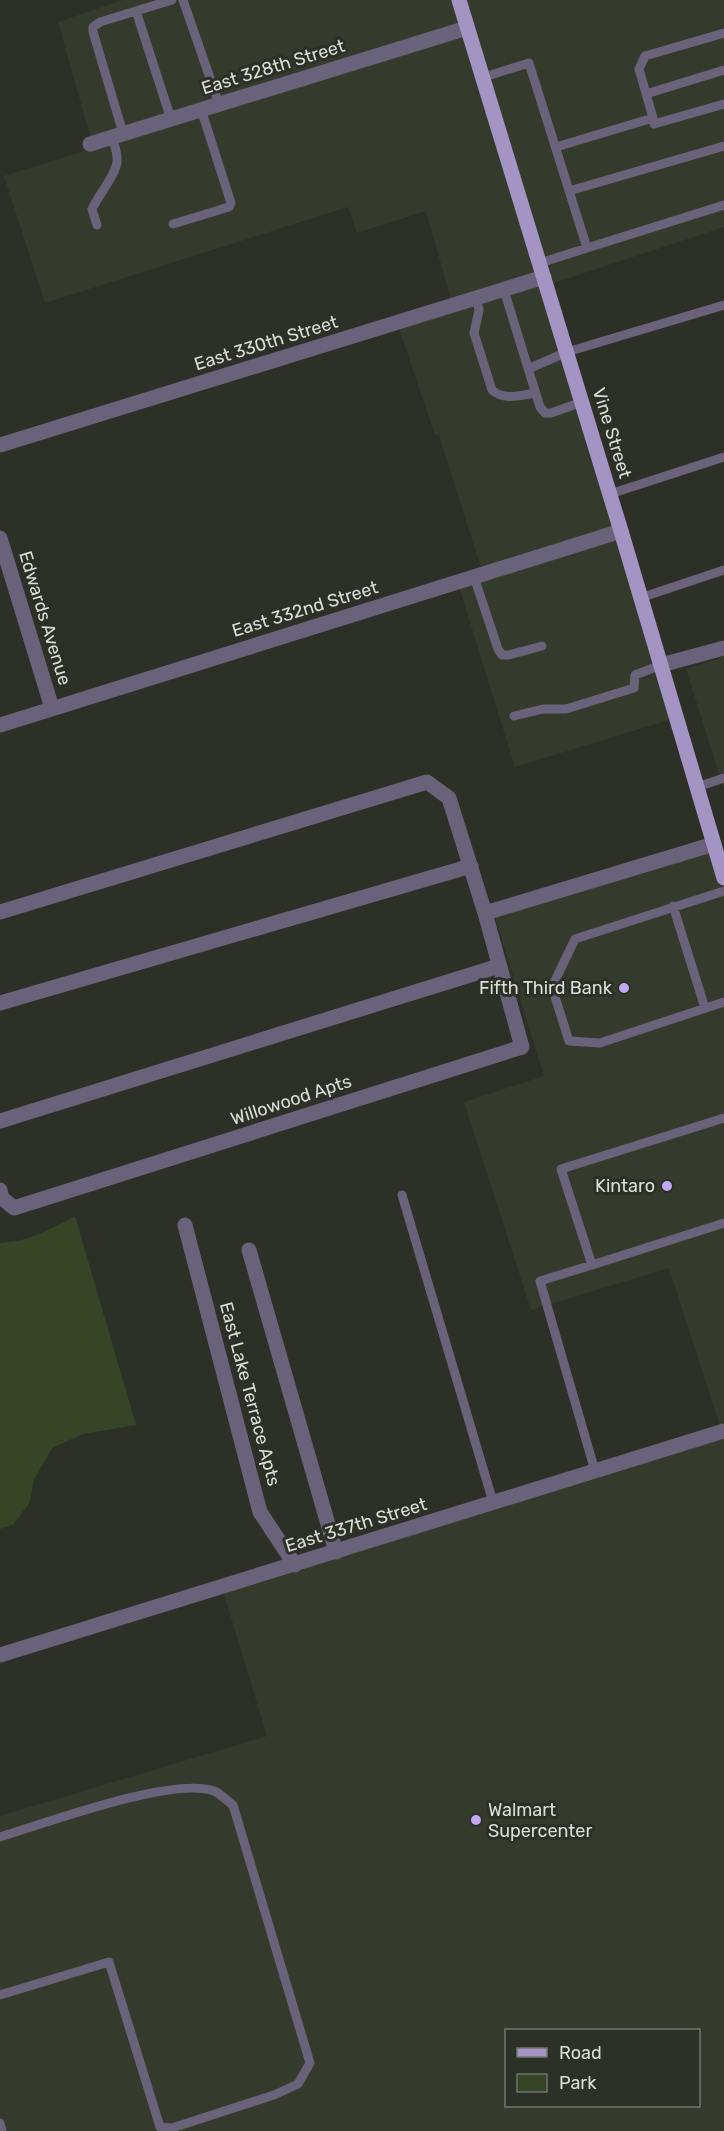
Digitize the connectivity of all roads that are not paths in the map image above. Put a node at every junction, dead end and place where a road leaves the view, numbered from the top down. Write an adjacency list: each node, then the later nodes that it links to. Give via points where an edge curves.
1 (172, 0): 4 (lane)
2 (183, 0): 10 (lane)
3 (459, 0): 5 (main road, Vine Street)
4 (136, 11): 14 (lane); 15 (lane, via 93,27)
5 (467, 28): 8 (main road, Vine Street); 10 (street, East 328th Street)
6 (724, 33): 9 (lane, via 645,56 639,69)
7 (724, 70): 9 (lane)
8 (484, 77): 18 (lane, via 529,63); 24 (main road, Vine Street)
9 (646, 94): 13 (lane)
10 (219, 104): 12 (street, East 328th Street)
11 (724, 104): 13 (lane, via 654,124)
12 (201, 110): 14 (street, East 328th Street); 21 (lane, via 231,203 229,207)
13 (653, 118): 18 (lane)
14 (171, 119): 15 (street, East 328th Street)
15 (118, 135): 16 (street, East 328th Street); 22 (lane, via 113,174 92,209)
16 (90, 144)
17 (724, 146): 19 (lane)
18 (555, 147): 19 (lane)
19 (569, 191): 23 (lane)
20 (724, 205): 23 (lane)
21 (173, 224)
22 (97, 225)
23 (587, 248): 24 (lane)
24 (542, 270): 25 (street, East 330th Street); 28 (main road, Vine Street)
25 (504, 290): 26 (street, East 330th Street); 29 (lane)
26 (477, 298): 30 (lane, via 474,333 492,390 505,397); 32 (street, East 330th Street)
27 (724, 305): 28 (lane)
28 (567, 352): 29 (lane); 31 (main road, Vine Street)
29 (528, 369): 30 (lane)
30 (535, 393): 31 (lane, via 545,413)
31 (582, 402): 34 (main road, Vine Street)
32 (0, 445)
33 (724, 457): 34 (lane)
34 (610, 494): 35 (main road, Vine Street)
35 (621, 531): 38 (street, East 332nd Street); 39 (main road, Vine Street)
36 (0, 538): 43 (street, Edwards Avenue)
37 (724, 570): 39 (lane)
38 (474, 577): 40 (lane, via 502,655); 43 (street, East 332nd Street)
39 (640, 598): 42 (main road, Vine Street)
40 (542, 646)
41 (724, 648): 42 (street)
42 (661, 665): 44 (lane, via 634,675 634,688 566,709 543,708); 47 (main road, Vine Street)
43 (52, 708): 45 (street, East 332nd Street)
44 (514, 716)
45 (0, 725)
46 (724, 778): 47 (lane)
47 (697, 787): 48 (main road, Vine Street)
48 (714, 844): 50 (main road, Vine Street); 54 (street)
49 (471, 866): 53 (street, Willowood Apts, via 450,798 428,782); 54 (street, Willowood Apts); 57 (street)
50 (724, 878)
51 (724, 891): 52 (lane)
52 (673, 906): 58 (lane); 58 (lane, via 575,939 552,987 569,1041 600,1043)
53 (0, 912)
54 (485, 913): 55 (street, Willowood Apts)
55 (499, 966): 60 (street); 61 (street, Willowood Apts, via 522,1047 14,1208 2,1198)
56 (724, 1002): 58 (lane)
57 (0, 1003)
58 (705, 1008)
59 (724, 1119): 66 (lane, via 561,1169)
60 (0, 1121)
61 (0, 1190)
62 (402, 1195): 69 (lane)
63 (724, 1222): 66 (lane)
64 (186, 1225): 71 (street, East Lake Terrace Apts, via 260,1512)
65 (249, 1250): 70 (street, East Lake Terrace Apts)
66 (592, 1265): 68 (lane, via 540,1281)
67 (724, 1431): 68 (street, East 337th Street)
68 (595, 1470): 69 (street, East 337th Street)
69 (494, 1502): 70 (street, East 337th Street)
70 (336, 1552): 71 (street, East 337th Street)
71 (295, 1565): 72 (street, East 337th Street)
72 (0, 1655)
73 (0, 1837): 76 (lane, via 138,1796 190,1788 215,1792 233,1805 310,2063 298,2084 274,2095 172,2128)
74 (0, 1995): 76 (lane, via 109,1962)
75 (0, 2123): 77 (lane)
76 (160, 2127): 78 (lane)
77 (2, 2131)
78 (148, 2131)

